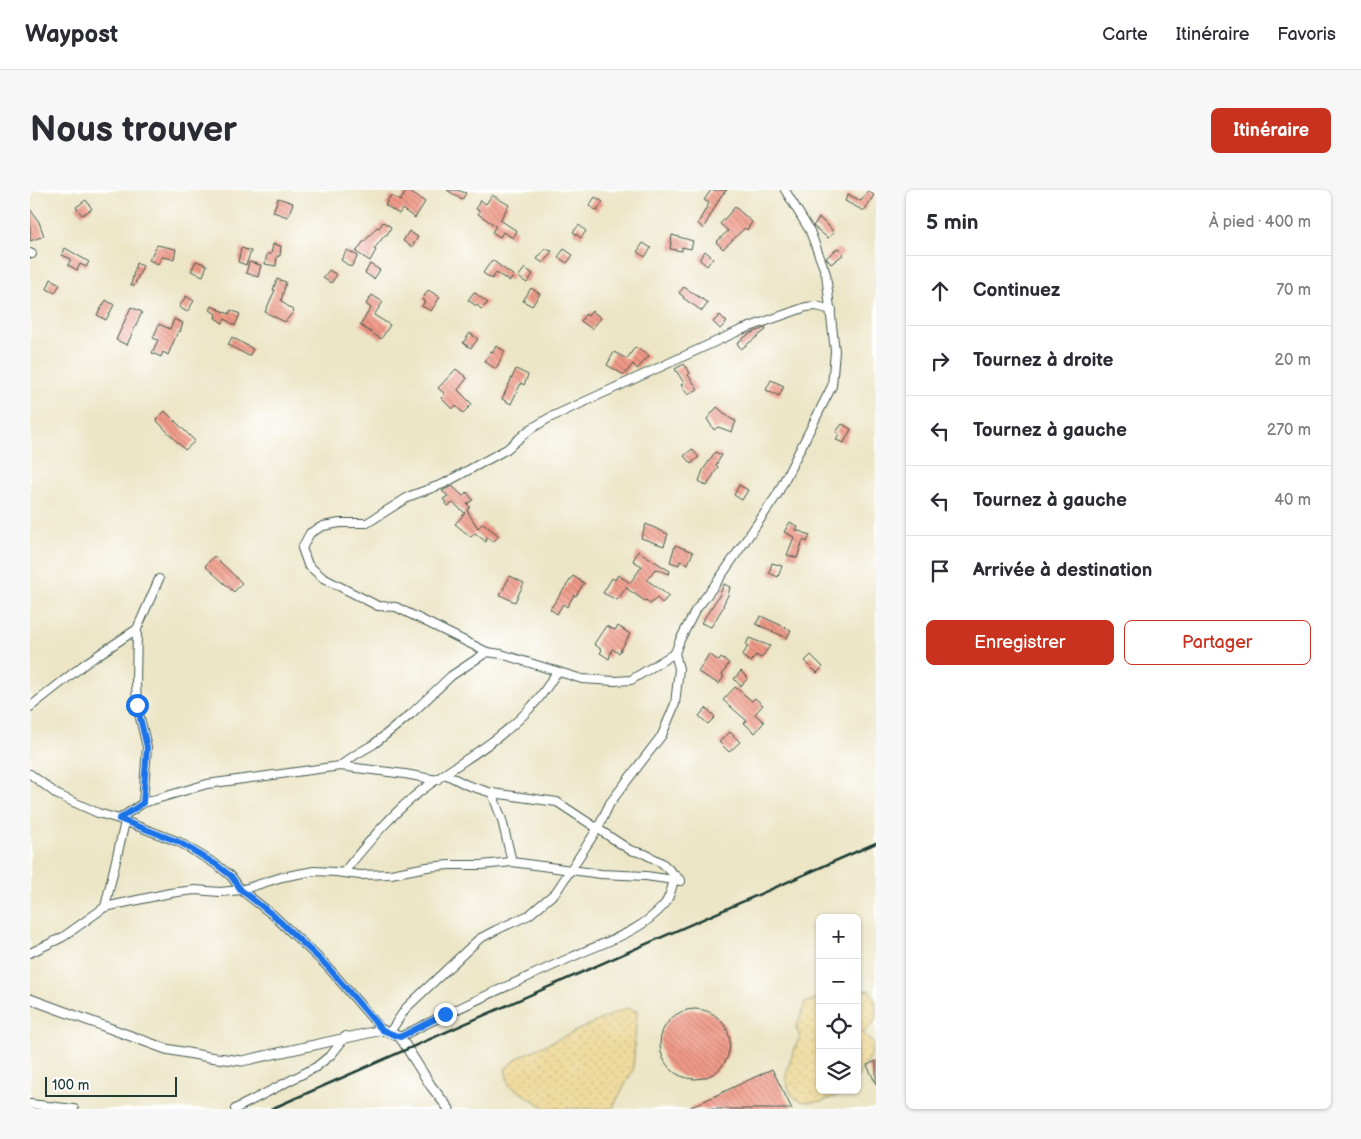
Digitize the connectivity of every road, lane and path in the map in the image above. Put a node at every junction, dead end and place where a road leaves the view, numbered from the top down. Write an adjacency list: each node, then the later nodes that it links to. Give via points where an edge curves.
1 (785, 190): 2 (street, via 810,231 826,274)
2 (832, 310): 5 (street, via 806,307 741,330 549,418 507,449 443,484 410,496 368,523 323,526 310,533 302,548 308,565 324,578 378,606 396,607); 6 (street, via 835,351 832,386 777,495 695,611)
3 (160, 579): 4 (street)
4 (137, 629): 8 (street, via 86,663); 14 (street, via 137,705 147,747)
5 (488, 652): 7 (street); 9 (street, via 451,676 411,714)
6 (675, 653): 7 (street, via 631,680 582,679); 16 (street, via 679,669 675,704 662,735 610,803)
7 (558, 672): 11 (street, via 512,726)
8 (30, 707)
9 (340, 766): 12 (street); 14 (street, via 207,784)
10 (30, 774): 15 (street, via 58,795 98,814)
11 (445, 774): 12 (street); 13 (street)
12 (437, 780): 19 (street, via 399,810)
13 (492, 794): 16 (street, via 557,802); 17 (street)
14 (143, 803): 15 (street)
15 (122, 820): 21 (street, via 179,842 217,865); 22 (street)
16 (598, 828): 18 (street); 20 (street, via 630,850 662,863 681,881)
17 (512, 862): 18 (street); 19 (street, via 434,866 392,874 360,876)
18 (570, 871): 20 (street); 25 (street, via 556,892 529,915 479,939)
19 (343, 873): 21 (street, via 314,871)
20 (674, 880): 27 (street, via 666,903 620,938 445,1014)
21 (241, 890): 22 (street, via 170,893); 25 (street, via 327,966)
22 (105, 907): 23 (street, via 63,937)
23 (30, 954)
24 (30, 999): 26 (street, via 166,1049 242,1061)
25 (386, 1031): 26 (street); 27 (street)
26 (346, 1036): 30 (street, via 316,1067)
27 (400, 1037): 31 (street)
28 (30, 1104): 29 (street)
29 (74, 1109)
30 (235, 1109)
31 (448, 1109)

